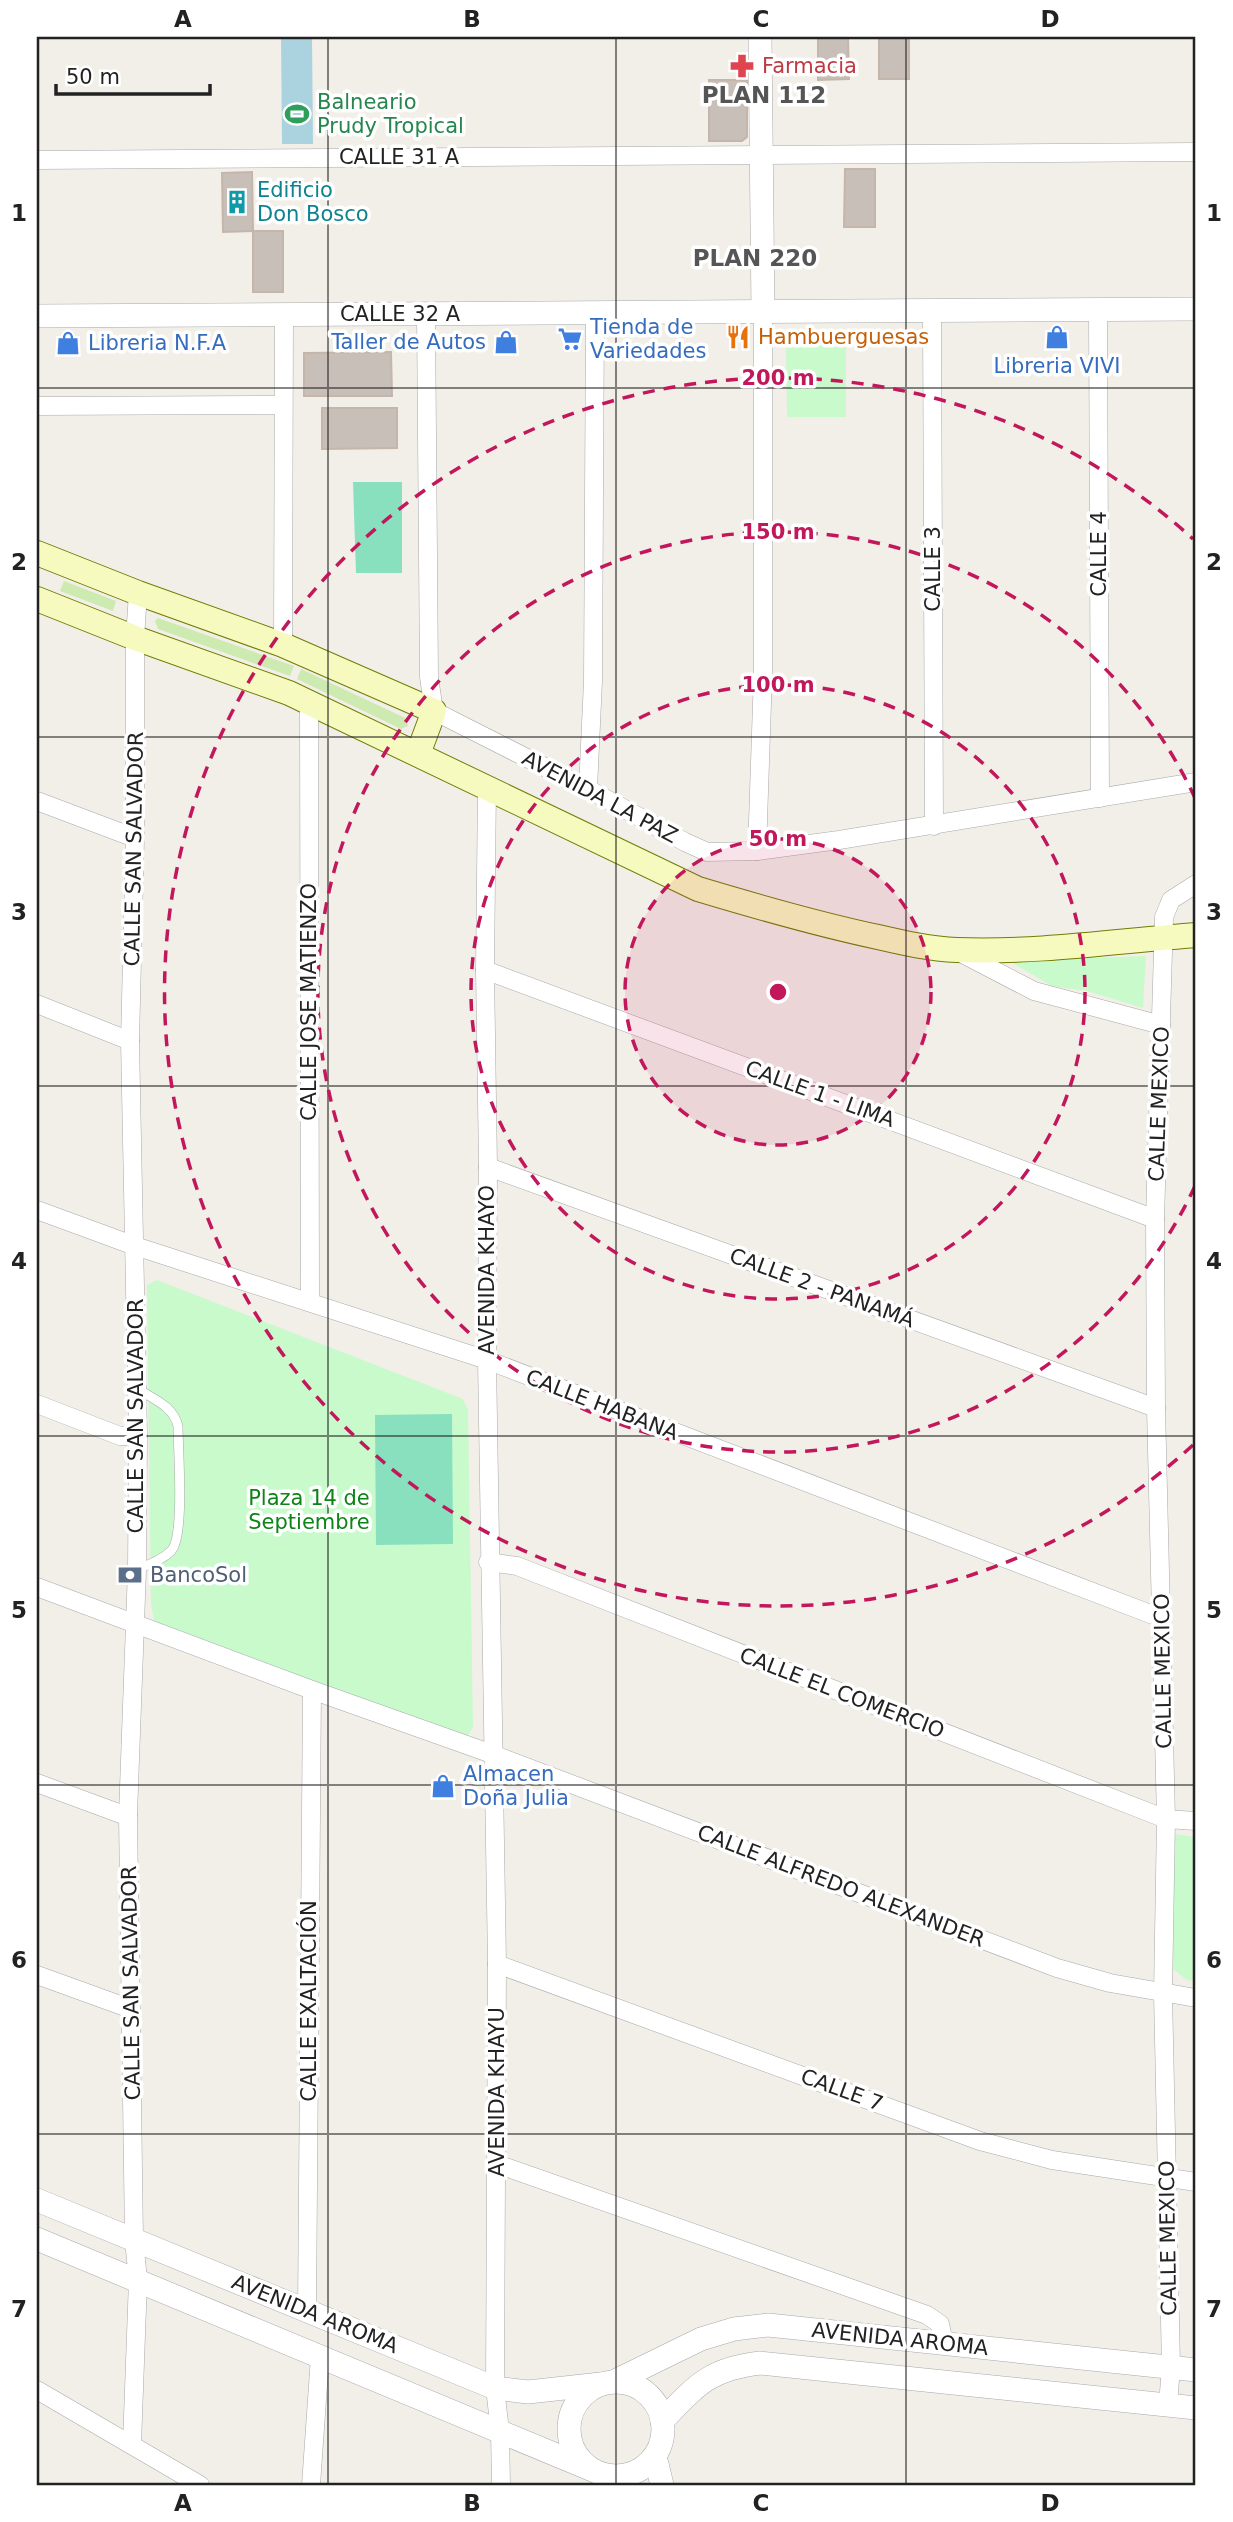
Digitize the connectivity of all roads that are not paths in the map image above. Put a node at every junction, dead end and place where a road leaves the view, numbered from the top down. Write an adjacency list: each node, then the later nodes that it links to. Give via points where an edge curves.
1 (760, 37): 3 (street)
2 (1196, 152): 3 (street, CALLE 31 A)
3 (761, 154): 4 (street, CALLE 31 A); 7 (street)
4 (37, 160)
5 (1196, 309): 6 (street, CALLE 32 A)
6 (1098, 310): 8 (street, CALLE 32 A); 26 (street, CALLE 4)
7 (763, 311): 8 (street, CALLE 32 A); 9 (street, CALLE 32 A); 30 (street, via 763,674)
8 (932, 311): 28 (street, CALLE 3)
9 (595, 313): 10 (street, CALLE 32 A); 25 (street)
10 (426, 314): 11 (street, CALLE 32 A); 21 (street, via 429,677)
11 (284, 315): 12 (street, CALLE 32 A); 13 (street)
12 (37, 316)
13 (283, 405): 14 (street); 19 (street)
14 (37, 406)
15 (37, 552): 16 (main road, AVENIDA LA PAZ)
16 (138, 593): 18 (street, CALLE SAN SALVADOR); 19 (main road, AVENIDA LA PAZ)
17 (37, 599): 18 (main road, AVENIDA LA PAZ)
18 (135, 638): 20 (main road, AVENIDA LA PAZ); 29 (street, CALLE SAN SALVADOR)
19 (283, 645): 21 (main road, AVENIDA LA PAZ)
20 (309, 702): 22 (main road, AVENIDA LA PAZ); 43 (street, CALLE JOSE MATIENZO)
21 (434, 711): 22 (main road); 25 (street, AVENIDA LA PAZ)
22 (418, 754): 24 (main road, AVENIDA LA PAZ)
23 (1196, 782): 26 (street, AVENIDA LA PAZ)
24 (487, 786): 34 (main road, AVENIDA LA PAZ, via 698,889 831,927); 35 (street, AVENIDA KHAYO)
25 (588, 789): 30 (street, AVENIDA LA PAZ, via 707,852)
26 (1100, 798): 28 (street, AVENIDA LA PAZ)
27 (37, 801): 29 (street)
28 (934, 826): 30 (street, AVENIDA LA PAZ)
29 (135, 838): 38 (street, CALLE SAN SALVADOR)
30 (757, 851)
31 (1196, 884): 33 (street, CALLE MEXICO, via 1171,900)
32 (1196, 935): 33 (main road, AVENIDA LA PAZ)
33 (1161, 937): 34 (main road, AVENIDA LA PAZ); 37 (street, CALLE MEXICO)
34 (956, 950): 37 (street, via 1034,991)
35 (485, 970): 39 (street, AVENIDA KHAYO); 41 (street, CALLE 1 - LIMA)
36 (37, 1004): 38 (street)
37 (1161, 1025): 41 (street, CALLE MEXICO)
38 (130, 1041): 42 (street, CALLE SAN SALVADOR)
39 (488, 1167): 44 (street, AVENIDA KHAYO); 47 (street, CALLE 2 - PANAMÁ)
40 (37, 1210): 42 (street, CALLE HABANA)
41 (1155, 1219): 47 (street, CALLE MEXICO)
42 (135, 1246): 43 (street, CALLE HABANA); 45 (street, CALLE SAN SALVADOR)
43 (310, 1302): 44 (street, CALLE HABANA)
44 (486, 1360): 49 (street, AVENIDA KHAYO); 52 (street, CALLE HABANA)
45 (137, 1389): 48 (street, CALLE SAN SALVADOR); 50 (lane, via 176,1417 179,1534 171,1552)
46 (37, 1404): 48 (street, via 120,1436)
47 (1156, 1408): 52 (street, CALLE MEXICO)
48 (138, 1436): 50 (street, CALLE SAN SALVADOR)
49 (488, 1562): 55 (street, AVENIDA KHAYO); 58 (street, CALLE EL COMERCIO, via 517,1566)
50 (137, 1569): 53 (street, CALLE SAN SALVADOR)
51 (37, 1587): 53 (street, CALLE ALFREDO ALEXANDER)
52 (1162, 1616): 58 (street, CALLE MEXICO)
53 (135, 1622): 54 (street, CALLE ALFREDO ALEXANDER); 57 (street, CALLE SAN SALVADOR)
54 (312, 1690): 55 (street, CALLE ALFREDO ALEXANDER); 72 (street, CALLE EXALTACIÓN)
55 (492, 1754): 60 (street, AVENIDA KHAYU); 62 (street, CALLE ALFREDO ALEXANDER, via 1057,1968)
56 (37, 1783): 57 (street)
57 (128, 1815): 64 (street, CALLE SAN SALVADOR)
58 (1166, 1819): 59 (street, CALLE EL COMERCIO); 62 (street, CALLE MEXICO)
59 (1196, 1821)
60 (497, 1964): 65 (street, AVENIDA KHAYU); 66 (street, CALLE 7, via 980,2141 1052,2160)
61 (37, 1975): 64 (street)
62 (1163, 1993): 63 (street, CALLE ALFREDO ALEXANDER); 66 (street, CALLE MEXICO)
63 (1196, 1998)
64 (131, 2009): 70 (street, CALLE SAN SALVADOR)
65 (497, 2164): 73 (street, via 927,2315 940,2324); 78 (street, AVENIDA KHAYU)
66 (1166, 2179): 67 (street, CALLE 7); 75 (street, CALLE MEXICO)
67 (1196, 2182)
68 (37, 2200): 70 (street, AVENIDA AROMA)
69 (37, 2239): 71 (street, AVENIDA AROMA)
70 (134, 2240): 71 (street, CALLE SAN SALVADOR); 72 (street, AVENIDA AROMA)
71 (138, 2280): 74 (street, AVENIDA AROMA); 84 (street, CALLE SAN SALVADOR)
72 (307, 2311): 78 (street, AVENIDA AROMA)
73 (944, 2343): 75 (street, AVENIDA AROMA); 77 (street, AVENIDA AROMA, via 768,2325 734,2329 701,2339)
74 (320, 2357): 83 (street, AVENIDA AROMA); 89 (street)
75 (1171, 2367): 76 (street, AVENIDA AROMA); 80 (street, CALLE MEXICO)
76 (1196, 2370)
77 (608, 2383): 78 (street, AVENIDA AROMA, via 528,2392); 82 (street, via 629,2383 651,2397); 86 (street, via 587,2391 570,2415 571,2446)
78 (495, 2388): 83 (street, AVENIDA KHAYU)
79 (37, 2390): 84 (street)
80 (1168, 2404): 81 (street, AVENIDA AROMA); 82 (street, AVENIDA AROMA, via 760,2363 724,2369 706,2378)
81 (1196, 2408)
82 (662, 2421): 85 (street, via 660,2447)
83 (500, 2431): 86 (street, AVENIDA AROMA); 90 (street, AVENIDA KHAYU)
84 (132, 2444): 88 (street)
85 (653, 2458): 87 (street); 91 (street)
86 (590, 2469): 87 (street)
87 (618, 2481)
88 (200, 2485)
89 (312, 2485)
90 (501, 2485)
91 (662, 2485)

